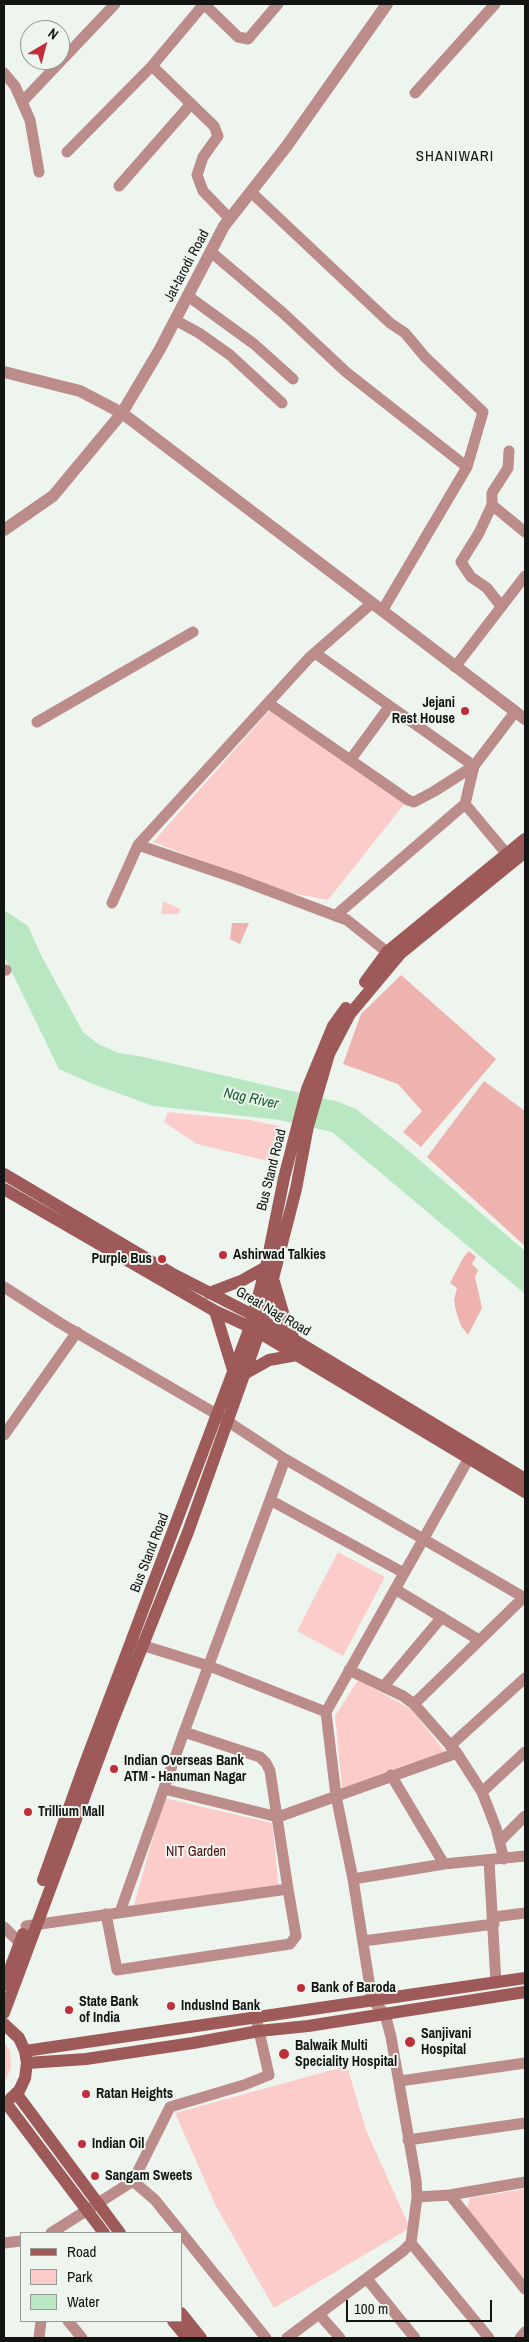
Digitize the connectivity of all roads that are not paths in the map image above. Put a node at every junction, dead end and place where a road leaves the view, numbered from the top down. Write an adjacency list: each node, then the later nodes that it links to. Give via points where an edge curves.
1 (114, 4): 9 (street)
2 (204, 4): 3 (street, via 238,37 248,39); 6 (street)
3 (278, 4)
4 (387, 4): 14 (street, Jat-tarodi Road)
5 (495, 4): 8 (street)
6 (152, 66): 10 (street); 11 (street)
7 (4, 74): 9 (street, via 15,86)
8 (415, 93)
9 (22, 102): 12 (street, via 30,120)
10 (191, 104): 13 (street); 15 (street, via 214,126 218,136 203,157 197,175 203,191)
11 (67, 152)
12 (39, 172)
13 (119, 186)
14 (251, 192): 15 (street, Jat-tarodi Road); 24 (street, via 390,323 405,333 425,357 483,412)
15 (230, 219): 16 (street, Jat-tarodi Road)
16 (211, 252): 17 (street, Jat-tarodi Road); 24 (street, via 283,312 346,372)
17 (188, 296): 18 (street, Jat-tarodi Road); 20 (street, via 254,344)
18 (176, 320): 21 (street, via 230,356); 22 (street, Jat-tarodi Road)
19 (4, 372): 22 (street, via 80,391)
20 (293, 378)
21 (282, 403)
22 (122, 413): 26 (street, Jat-tarodi Road, via 53,496); 30 (street)
23 (509, 451): 25 (street, via 508,468 492,493)
24 (467, 467): 30 (street)
25 (492, 505): 27 (street); 29 (street, via 462,562 471,576 487,588)
26 (4, 530)
27 (525, 532)
28 (525, 576): 29 (street)
29 (501, 606): 33 (street)
30 (377, 607): 32 (street); 33 (street)
31 (193, 632): 37 (street)
32 (315, 653): 34 (street); 35 (street)
33 (455, 667): 36 (street)
34 (268, 703): 38 (street); 42 (street)
35 (389, 707): 38 (street); 39 (street)
36 (520, 716): 39 (street)
37 (37, 722)
38 (351, 759): 39 (street, via 414,802)
39 (474, 766): 40 (street)
40 (465, 804): 44 (street); 46 (street)
41 (525, 839): 44 (main road)
42 (138, 845): 45 (street); 46 (street, via 238,878)
43 (525, 852): 44 (main road)
44 (510, 858): 47 (main road); 48 (main road, via 401,953 376,980 350,1014)
45 (112, 903)
46 (335, 916): 47 (street, via 347,920)
47 (387, 952): 48 (main road, via 333,1026)
48 (312, 1091): 49 (main road, Bus Stand Road)
49 (304, 1125): 52 (main road, Bus Stand Road, via 284,1178); 53 (main road, via 296,1189)
50 (4, 1174): 55 (main road, Great Nag Road)
51 (4, 1189): 56 (main road, Great Nag Road)
52 (266, 1267): 55 (main road); 57 (main road, Bus Stand Road)
53 (274, 1282): 57 (main road); 59 (main road)
54 (4, 1287): 58 (street)
55 (209, 1294): 57 (main road, Great Nag Road)
56 (215, 1311): 57 (main road, Great Nag Road); 61 (main road)
57 (256, 1324): 59 (main road, Great Nag Road); 60 (main road, Great Nag Road); 61 (main road, Bus Stand Road)
58 (77, 1332): 62 (street); 63 (street)
59 (295, 1342): 66 (main road, Great Nag Road)
60 (297, 1355): 61 (main road, via 269,1360); 64 (main road, Great Nag Road)
61 (239, 1371): 62 (main road, Bus Stand Road)
62 (222, 1418): 65 (street); 75 (main road, Bus Stand Road)
63 (4, 1435)
64 (469, 1458): 67 (main road, Great Nag Road); 69 (street)
65 (285, 1459): 68 (street); 69 (street)
66 (525, 1479)
67 (525, 1492)
68 (270, 1500): 70 (street); 76 (street)
69 (423, 1540): 70 (street); 72 (street)
70 (404, 1573): 71 (street)
71 (395, 1589): 73 (street); 77 (street)
72 (525, 1598): 74 (street)
73 (442, 1617): 74 (street); 79 (street)
74 (478, 1640): 80 (street)
75 (138, 1644): 76 (street); 102 (main road, Bus Stand Road, via 84,1766)
76 (209, 1666): 81 (street); 82 (street)
77 (349, 1670): 79 (street); 81 (street)
78 (525, 1678): 83 (street)
79 (384, 1686): 80 (street)
80 (414, 1704): 83 (street)
81 (326, 1712): 88 (street)
82 (184, 1732): 86 (street); 90 (street, via 260,1757 270,1771)
83 (453, 1750): 85 (street); 87 (street)
84 (525, 1752): 87 (street)
85 (392, 1775): 88 (street); 95 (street)
86 (164, 1790): 90 (street); 98 (street)
87 (482, 1792): 91 (street)
88 (336, 1796): 90 (street); 96 (street)
89 (525, 1816): 91 (street)
90 (278, 1817): 97 (street)
91 (500, 1842): 93 (street)
92 (525, 1856): 93 (street)
93 (504, 1859): 94 (street)
94 (489, 1862): 95 (street); 101 (street)
95 (444, 1864): 96 (street)
96 (353, 1879): 104 (street)
97 (288, 1888): 98 (street); 100 (street, via 296,1936 290,1944 117,1970)
98 (120, 1912): 100 (street)
99 (525, 1913): 101 (street)
100 (106, 1914): 102 (street)
101 (493, 1921): 104 (street); 107 (street)
102 (31, 1925): 105 (main road, Bus Stand Road); 111 (main road)
103 (4, 1928): 105 (street)
104 (363, 1941): 110 (street)
105 (20, 1942): 108 (main road, Bus Stand Road)
106 (525, 1978): 107 (main road)
107 (496, 1983): 110 (main road)
108 (4, 1985)
109 (525, 1992): 112 (main road)
110 (372, 2000): 112 (street); 114 (main road)
111 (4, 2013)
112 (385, 2014): 114 (main road, via 308,2026); 117 (street)
113 (4, 2024): 115 (main road, via 19,2038)
114 (258, 2024): 115 (main road); 122 (street, via 269,2075 170,2107)
115 (26, 2057): 118 (main road, via 25,2078)
116 (525, 2063): 117 (street)
117 (400, 2081): 121 (street)
118 (16, 2093): 119 (main road); 126 (main road)
119 (5, 2103): 126 (main road)
120 (525, 2123): 121 (street)
121 (408, 2140): 125 (street)
122 (133, 2181): 126 (street); 130 (street, via 156,2200)
123 (525, 2182): 124 (street)
124 (450, 2195): 125 (street); 136 (street)
125 (417, 2197): 134 (street)
126 (92, 2208): 127 (street); 128 (main road); 129 (main road)
127 (53, 2232)
128 (104, 2232)
129 (119, 2232)
130 (182, 2232)
131 (182, 2233): 147 (street)
132 (20, 2241): 133 (street)
133 (4, 2243)
134 (412, 2243): 135 (street); 151 (street)
135 (367, 2279): 138 (street); 150 (street)
136 (525, 2289)
137 (182, 2314): 146 (main road)
138 (319, 2314): 148 (street); 149 (street)
139 (41, 2322): 143 (street)
140 (69, 2322): 144 (street)
141 (174, 2322): 145 (main road)
142 (525, 2332): 152 (street)
143 (39, 2338)
144 (82, 2338)
145 (187, 2338)
146 (201, 2338)
147 (266, 2338)
148 (286, 2338)
149 (340, 2338)
150 (415, 2338)
151 (489, 2338)
152 (520, 2338)

